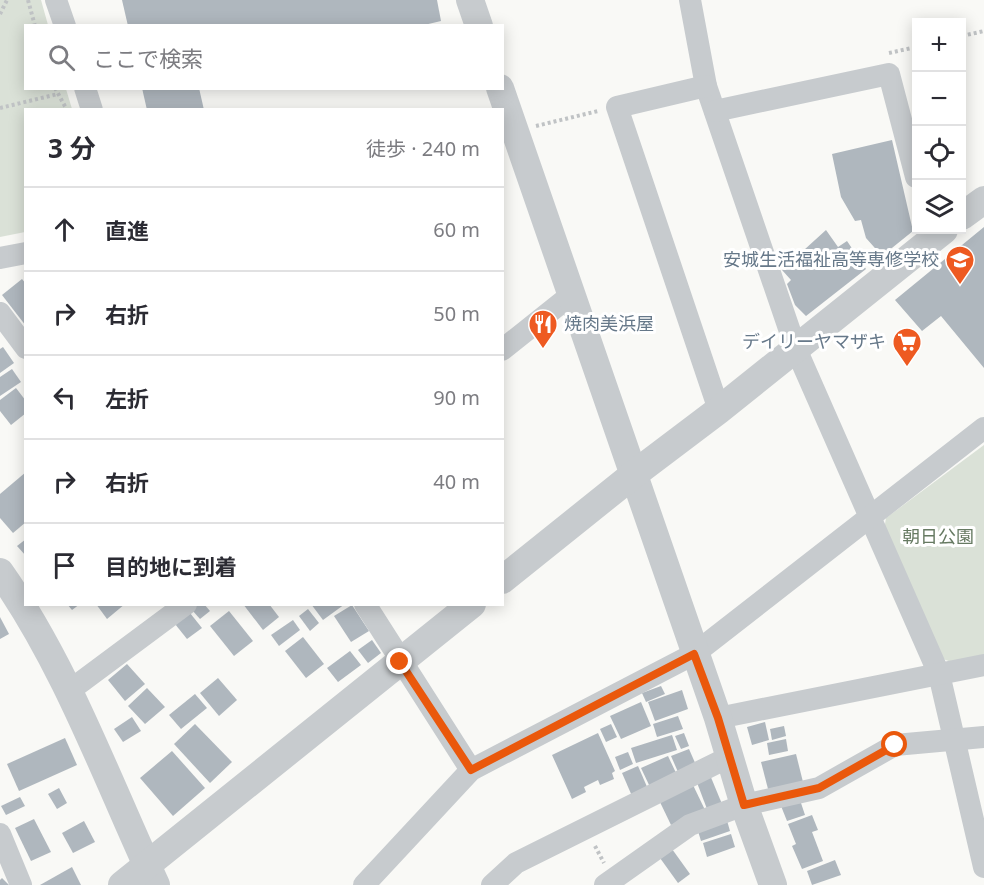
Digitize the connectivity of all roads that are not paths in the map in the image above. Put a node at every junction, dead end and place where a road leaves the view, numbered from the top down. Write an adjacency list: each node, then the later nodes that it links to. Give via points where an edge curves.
1 (56, 0): 4 (street)
2 (470, 0): 5 (street)
3 (690, 0): 6 (street)
4 (64, 24)
5 (477, 24)
6 (706, 86): 10 (street); 23 (street, via 617,107)
7 (86, 90): 9 (street)
8 (500, 90): 11 (street)
9 (91, 108)
10 (715, 111): 12 (street, via 889,74); 22 (street)
11 (512, 140): 18 (street)
12 (912, 162)
13 (984, 200): 14 (street)
14 (966, 213)
15 (934, 234): 22 (street)
16 (24, 253): 17 (street)
17 (0, 258)
18 (571, 295): 21 (street); 25 (street)
19 (0, 313): 20 (street)
20 (24, 345)
21 (504, 348)
22 (795, 349): 23 (street); 26 (street)
23 (719, 410): 25 (street)
24 (984, 428): 26 (street)
25 (633, 475): 27 (street); 32 (street)
26 (870, 517): 32 (street); 35 (street)
27 (504, 578)
28 (5, 589): 36 (street)
29 (183, 606): 36 (street)
30 (366, 606): 33 (street)
31 (470, 606): 33 (street)
32 (694, 654): 37 (street); 41 (street)
33 (400, 662): 41 (street); 45 (street)
34 (984, 665): 35 (street)
35 (939, 674): 37 (street); 39 (street)
36 (69, 691): 45 (street)
37 (718, 718): 40 (street)
38 (984, 737): 39 (street)
39 (955, 740): 42 (street, via 895,745 819,788); 44 (street)
40 (729, 757): 42 (street); 50 (street, via 516,863)
41 (471, 770): 49 (street)
42 (744, 805): 46 (street, via 690,825); 51 (street)
43 (0, 834): 47 (street)
44 (984, 867)
45 (151, 875): 48 (street)
46 (609, 883)
47 (21, 885)
48 (122, 885)
49 (364, 885)
50 (492, 885)
51 (773, 885)

